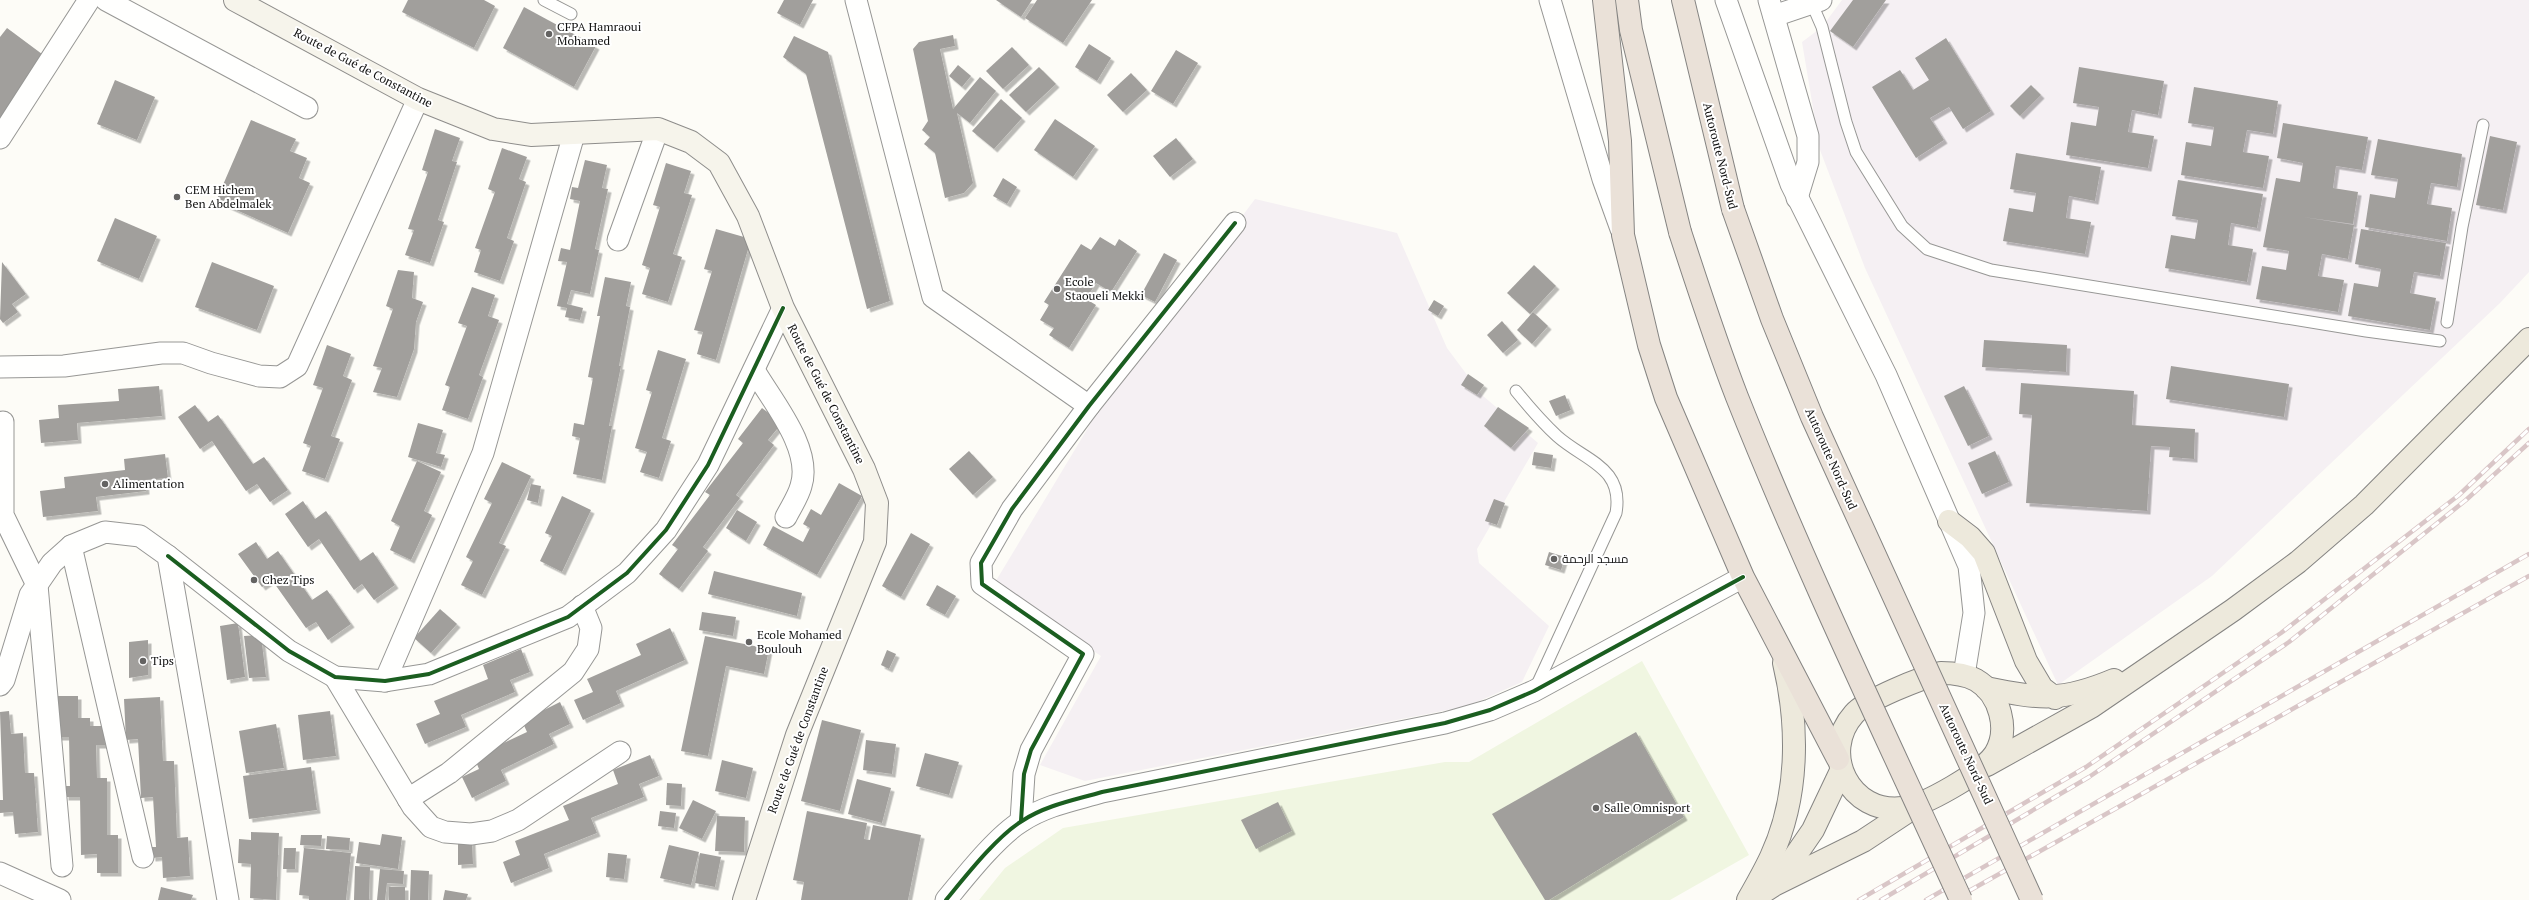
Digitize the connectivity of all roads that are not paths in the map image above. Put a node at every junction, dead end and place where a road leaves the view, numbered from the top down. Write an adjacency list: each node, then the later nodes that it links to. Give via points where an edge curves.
1 (89, 0): 19 (street)
2 (106, 0): 15 (street)
3 (235, 0): 14 (main road, Route de Gué de Constantine)
4 (544, 0): 13 (lane)
5 (856, 0): 31 (street, via 933,297)
6 (1550, 0): 22 (street, via 1603,178)
7 (1604, 0): 22 (highway, via 1620,141)
8 (1627, 0): 64 (highway, bridge, via 1631,30 1680,232 1718,346 1759,450 1847,652)
9 (1683, 0): 65 (highway, Autoroute Nord-Sud, bridge, via 1733,209 1772,319 1812,417)
10 (1726, 0): 20 (street)
11 (1816, 2): 12 (street); 27 (lane, via 1844,115 1856,152 1902,226 1927,249 1992,270)
12 (1772, 8): 20 (street, via 1808,136 1808,162)
13 (571, 14)
14 (418, 99): 18 (main road, Route de Gué de Constantine, via 493,129 531,135); 28 (street, via 297,366 280,377 259,376 183,353 161,353 64,366)
15 (307, 108)
16 (2483, 125): 25 (lane, via 2462,227)
17 (658, 128): 18 (main road, Route de Gué de Constantine); 23 (street); 24 (main road, Route de Gué de Constantine, via 691,142 719,163 748,216)
18 (574, 134): 44 (street, via 483,453)
19 (0, 138)
20 (1797, 198): 34 (street, via 1886,375)
21 (1235, 223): 31 (street)
22 (1623, 235): 37 (highway, via 1649,345 1666,398)
23 (618, 240)
24 (783, 308): 29 (street); 61 (main road, Route de Gué de Constantine, via 864,469 876,504 875,542 797,735)
25 (2447, 322)
26 (2529, 339): 41 (main road, via 2364,505 2298,562)
27 (2440, 341)
28 (0, 367)
29 (754, 370): 33 (street, via 799,446 803,468 801,486); 39 (street, via 708,465 666,530 627,573)
30 (1516, 391): 47 (lane, via 1537,417 1559,438 1603,468 1610,476 1618,494 1616,513)
31 (1089, 406): 54 (street, via 1012,509 981,563 982,584 1083,654 1031,750 1024,774)
32 (3, 422): 38 (street, via 3,516)
33 (786, 517)
34 (1949, 521): 42 (street, via 1969,566 1972,580 1974,613); 48 (main road, via 1970,537 1984,553 2026,662 2042,688)
35 (71, 546): 36 (street, via 105,532 140,536); 38 (street, via 52,563); 55 (street)
36 (168, 556): 43 (street, via 289,651); 60 (street)
37 (1743, 577): 40 (highway); 47 (street)
38 (37, 585): 45 (street, via 30,595 4,680); 56 (street)
39 (582, 606): 44 (street, via 568,617 429,674); 52 (street, via 590,628 588,649 573,672 449,774)
40 (1781, 650): 51 (highway); 63 (main road, via 1791,691 1794,726 1793,775 1785,816 1772,856)
41 (2160, 661): 48 (main road, via 2087,691); 50 (main road, via 2064,724)
42 (1964, 675): 46 (main road); 51 (main road, via 1946,673 1929,676 1868,703 1855,713 1845,727 1839,743)
43 (335, 677): 44 (street); 52 (street)
44 (385, 681)
45 (0, 685)
46 (1986, 688): 48 (main road, via 2020,695); 50 (main road, via 2000,710 2002,725 1996,753)
47 (1534, 691): 54 (street, via 1490,710 1445,724 1102,792 1049,807)
48 (2055, 698)
49 (620, 752): 52 (street, via 518,820 492,831 470,834 438,829 431,826)
50 (1987, 764): 53 (main road, via 1975,774)
51 (1840, 765): 53 (main road, via 1851,789 1866,801 1884,808 1903,808); 58 (main road, via 1813,830)
52 (408, 799)
53 (1922, 802): 58 (main road, via 1863,841)
54 (1021, 821): 62 (street, via 984,856)
55 (143, 857)
56 (62, 866)
57 (0, 873): 59 (street)
58 (1774, 885): 63 (main road)
59 (60, 900)
60 (228, 900)
61 (744, 900)
62 (946, 900)
63 (1750, 900)
64 (1961, 900)
65 (2032, 900)

